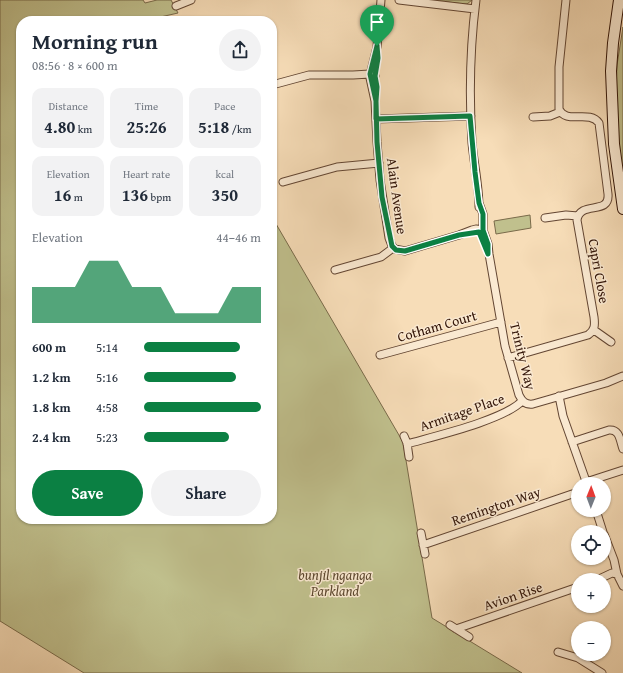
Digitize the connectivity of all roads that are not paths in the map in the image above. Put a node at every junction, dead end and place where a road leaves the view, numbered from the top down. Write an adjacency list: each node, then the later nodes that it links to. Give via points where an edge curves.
1 (191, 0): 7 (street)
2 (381, 0): 10 (street, Alain Avenue)
3 (399, 0): 8 (street)
4 (476, 0): 8 (street, Trinity Way)
5 (566, 0): 13 (street, via 559,66)
6 (619, 0): 12 (street, via 611,61)
7 (176, 6)
8 (475, 9): 14 (street, Trinity Way)
9 (623, 14): 12 (street)
10 (372, 76): 11 (street, via 310,75); 16 (street, Alain Avenue)
11 (277, 84)
12 (612, 92): 19 (street, via 614,144)
13 (560, 112): 15 (street, via 550,116); 20 (street, via 571,116 594,118 600,127 608,201 600,207 581,211)
14 (470, 116): 16 (street); 22 (street, Trinity Way, via 479,203 483,214)
15 (533, 117)
16 (376, 119): 17 (street, Alain Avenue)
17 (379, 163): 18 (street, via 337,167); 23 (street, Alain Avenue, via 389,238)
18 (283, 182)
19 (623, 209)
20 (578, 216): 21 (street); 26 (street, Capri Close, via 577,225 594,317)
21 (545, 218)
22 (480, 231): 23 (street, Alain Avenue, via 405,251); 25 (street, Trinity Way, via 488,244)
23 (393, 248): 24 (street, via 381,257)
24 (335, 270)
25 (501, 322): 28 (street, Cotham Court); 29 (street, Trinity Way)
26 (594, 330): 27 (street); 29 (street, via 579,338)
27 (611, 342)
28 (380, 355)
29 (508, 358): 34 (street, Trinity Way)
30 (623, 376): 32 (street, Trinity Way)
31 (623, 382): 32 (street, Trinity Way)
32 (606, 383): 33 (street, Trinity Way)
33 (557, 397): 34 (street, Trinity Way, via 533,404); 36 (street)
34 (522, 401): 37 (street, Armitage Place, via 512,409 488,419)
35 (404, 436): 37 (street, Armitage Place)
36 (572, 442): 38 (street, via 613,430 618,433); 41 (street)
37 (407, 444): 39 (street, Armitage Place)
38 (623, 449)
39 (409, 457)
40 (623, 470): 42 (street)
41 (584, 477)
42 (603, 477)
43 (571, 494): 45 (street, Remington Way)
44 (421, 533): 45 (street)
45 (423, 545): 47 (street)
46 (611, 553): 48 (street, via 614,560)
47 (425, 554)
48 (614, 575): 49 (street); 50 (street); 52 (street)
49 (611, 576)
50 (623, 586)
51 (571, 589): 53 (street, Avion Rise, via 453,627)
52 (623, 592)
53 (469, 637)
54 (558, 652): 55 (street, via 578,658)
55 (602, 673)

